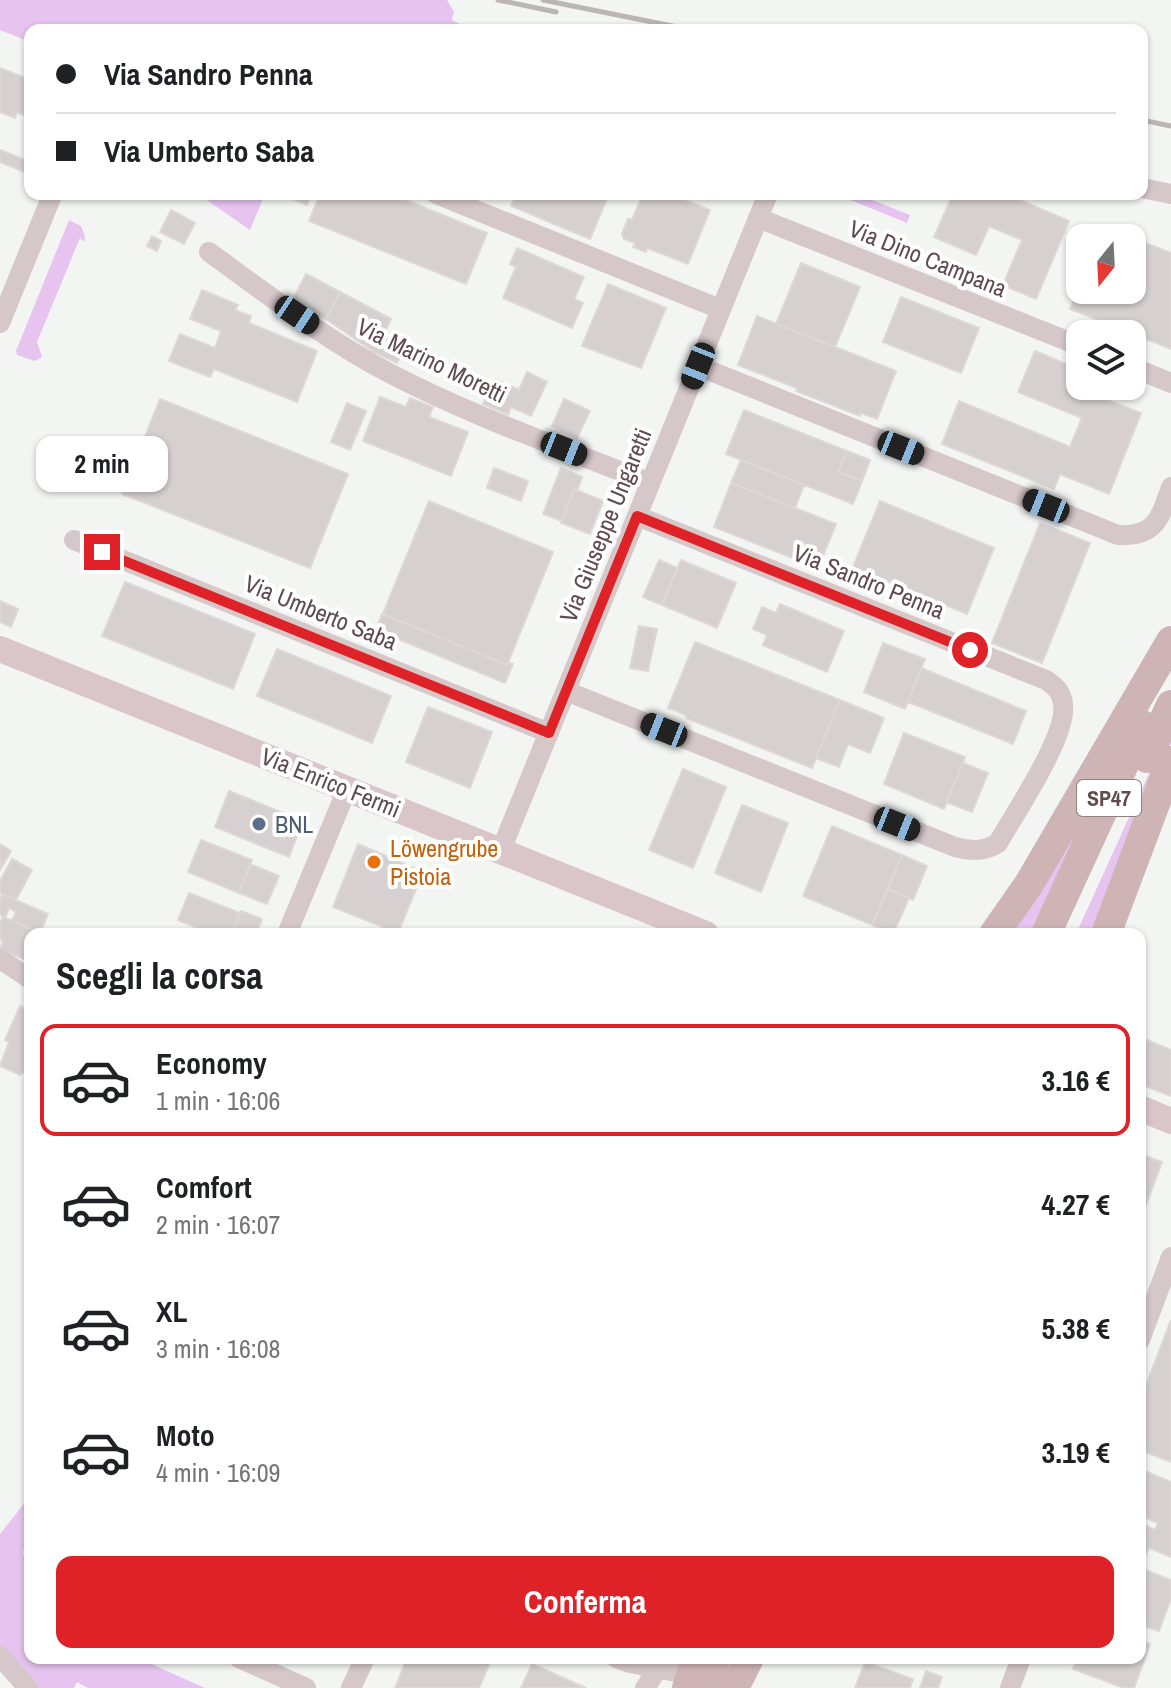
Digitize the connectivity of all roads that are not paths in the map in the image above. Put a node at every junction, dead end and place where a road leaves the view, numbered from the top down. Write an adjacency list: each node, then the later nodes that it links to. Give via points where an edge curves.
1 (1148, 189): 2 (street)
2 (1171, 194)
3 (50, 200): 9 (street)
4 (451, 200): 8 (street)
5 (766, 200): 6 (street, Via Giuseppe Ungaretti)
6 (758, 218): 8 (street, Via Giuseppe Ungaretti); 10 (street, Via Dino Campana)
7 (209, 252): 14 (street, Via Marino Moretti, via 390,374)
8 (720, 309): 11 (street, Via Giuseppe Ungaretti)
9 (0, 323)
10 (1066, 340)
11 (698, 366): 14 (street, Via Giuseppe Ungaretti); 15 (street, via 1118,535 1137,534 1154,525)
12 (1146, 373): 13 (street)
13 (1171, 383)
14 (650, 483): 16 (street, Via Giuseppe Ungaretti)
15 (1171, 487)
16 (637, 516): 21 (street, Via Giuseppe Ungaretti); 21 (street, Via Sandro Penna, via 1046,680 1061,695 1060,730 998,843 975,850 955,847)
17 (74, 540): 23 (street, Via Umberto Saba)
18 (1171, 641): 29 (main road)
19 (0, 649): 25 (street, Via Enrico Fermi)
20 (1171, 661): 30 (main road, SP47)
21 (566, 691): 23 (street, Via Giuseppe Ungaretti)
22 (1171, 705): 31 (main road, SP47)
23 (549, 733): 26 (street, Via Giuseppe Ungaretti)
24 (1171, 761): 32 (main road)
25 (347, 789): 26 (street, Via Enrico Fermi); 27 (street)
26 (501, 850): 28 (street, Via Enrico Fermi)
27 (289, 928)
28 (684, 928)
29 (998, 928)
30 (1049, 928)
31 (1068, 928)
32 (1108, 928)
33 (0, 959): 34 (street)
34 (24, 975)
35 (1146, 1111): 36 (street)
36 (1171, 1121)
37 (1171, 1257): 38 (street)
38 (1146, 1324)
39 (0, 1656): 48 (street)
40 (252, 1664): 49 (street)
41 (362, 1664): 50 (street)
42 (661, 1664): 51 (street)
43 (664, 1664): 47 (street)
44 (725, 1664): 47 (main road)
45 (737, 1664): 47 (main road)
46 (1019, 1664): 52 (street)
47 (707, 1679)
48 (28, 1688)
49 (306, 1688)
50 (351, 1688)
51 (645, 1688)
52 (1010, 1688)

